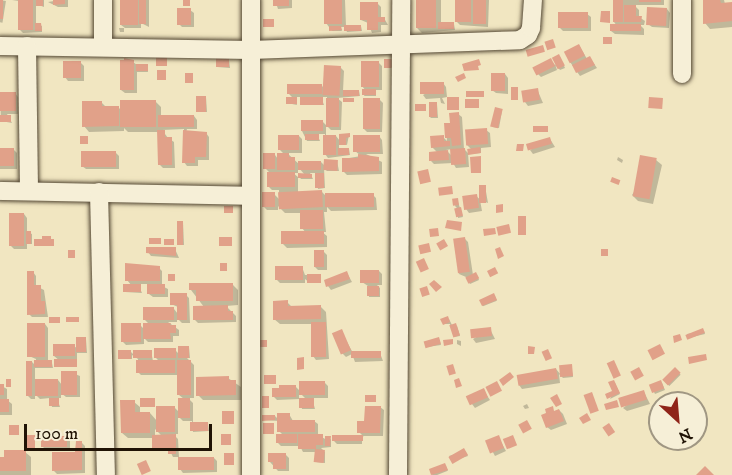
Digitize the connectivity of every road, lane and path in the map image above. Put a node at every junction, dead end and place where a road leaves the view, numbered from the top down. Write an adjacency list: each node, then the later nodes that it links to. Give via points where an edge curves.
1 (103, 0): 9 (street)
2 (251, 0): 10 (street)
3 (401, 0): 6 (street)
4 (533, 0): 6 (street, via 531,28 520,40)
5 (682, 0): 11 (street)
6 (402, 45): 10 (street); 18 (street)
7 (0, 46): 8 (street)
8 (27, 46): 9 (street); 12 (street)
9 (103, 46): 10 (street)
10 (251, 50): 15 (street)
11 (682, 74)
12 (29, 190): 13 (street); 14 (street)
13 (0, 191)
14 (99, 192): 15 (street); 16 (street)
15 (251, 196): 17 (street)
16 (106, 475)
17 (251, 475)
18 (398, 475)

